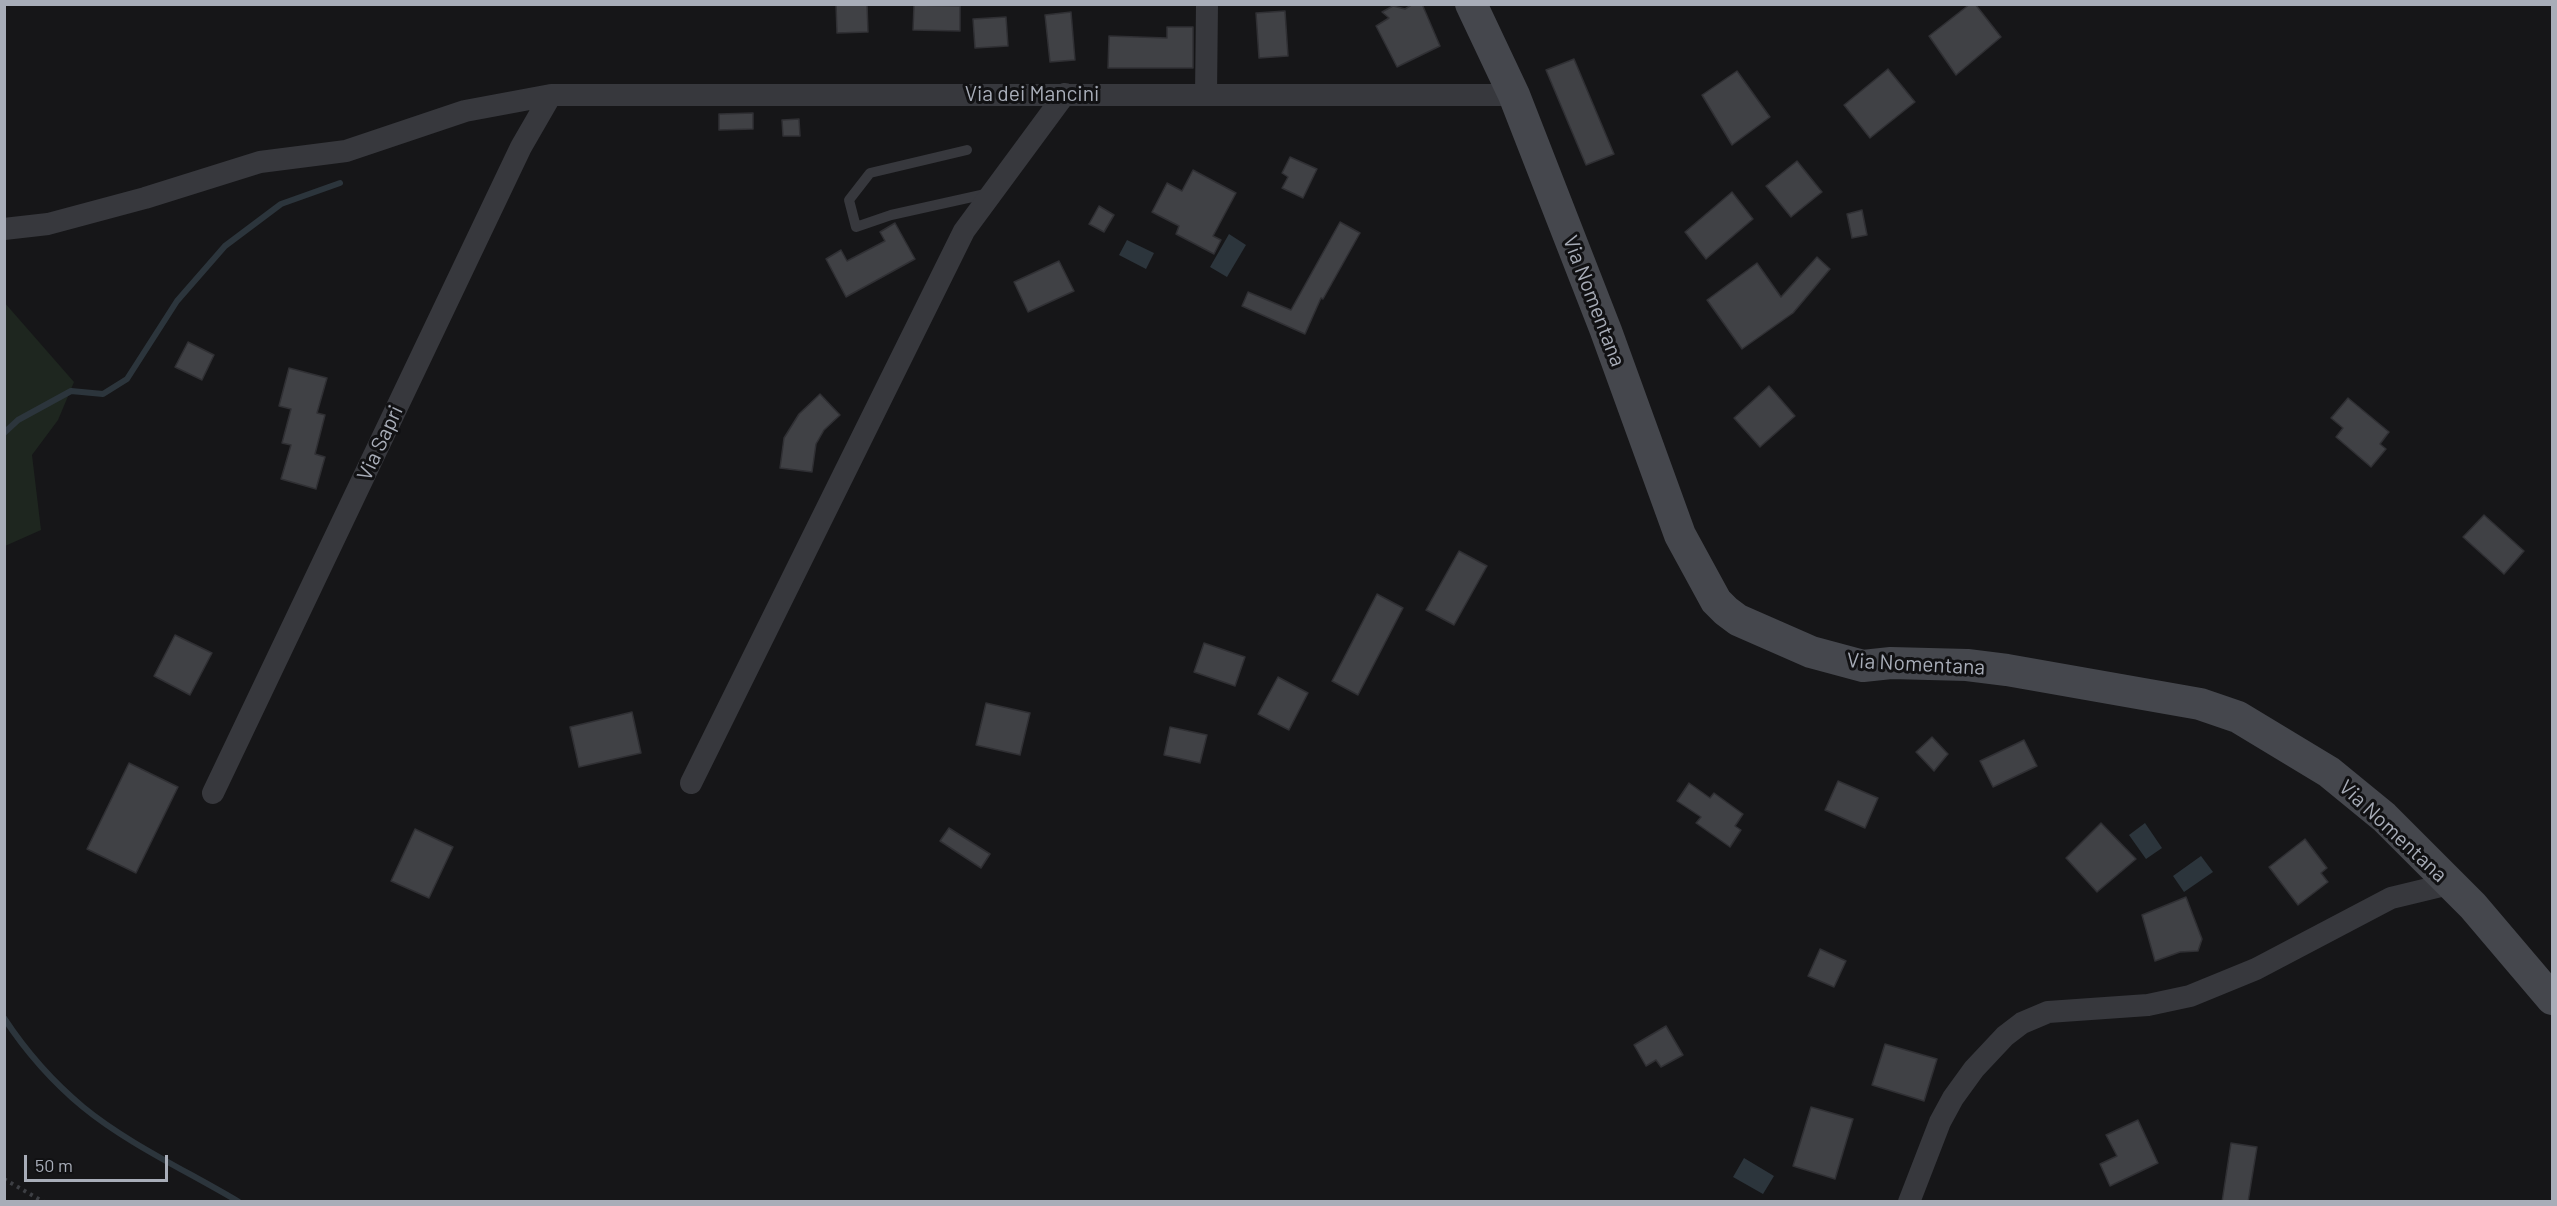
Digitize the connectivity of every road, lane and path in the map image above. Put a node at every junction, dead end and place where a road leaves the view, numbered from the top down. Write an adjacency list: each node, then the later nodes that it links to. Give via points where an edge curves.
1 (1207, 4): 5 (street)
2 (1471, 4): 6 (main road, Via Nomentana)
3 (1065, 94): 4 (street, Via dei Mancini); 5 (street, Via dei Mancini); 8 (street)
4 (551, 95): 9 (street, Via dei Mancini, via 465,111 346,151 260,162 48,224); 11 (street, Via Sapri, via 521,147)
5 (1206, 95): 6 (street, Via dei Mancini)
6 (1514, 95): 12 (main road, Via Nomentana, via 1680,535 1700,574 1726,611 1761,631 1847,663 1967,665 2007,670 2173,699 2238,717 2329,772 2384,817)
7 (967, 150): 8 (lane, via 870,173 849,200 856,227 891,215)
8 (990, 193): 10 (street, via 964,231)
9 (4, 229)
10 (691, 783)
11 (213, 793)
12 (2450, 884): 13 (main road, Via Nomentana); 16 (street, via 2391,898 2256,969 2190,996 2148,1005 2048,1012 2029,1019 2005,1036 1957,1092 1940,1122)
13 (2553, 999)
14 (4, 1179): 15 (path)
15 (44, 1202)
16 (1909, 1202)

